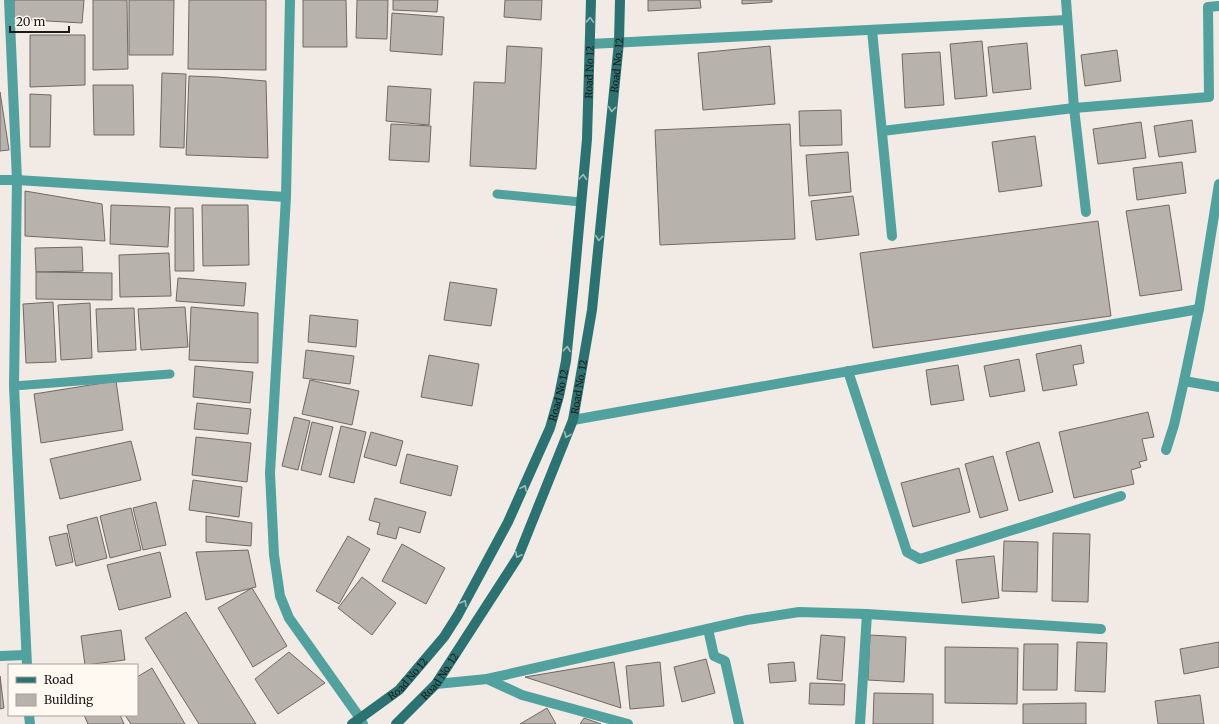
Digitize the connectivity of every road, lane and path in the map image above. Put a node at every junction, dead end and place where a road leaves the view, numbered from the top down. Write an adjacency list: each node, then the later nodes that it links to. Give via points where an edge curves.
1 (9, 0): 14 (street)
2 (290, 0): 17 (street)
3 (591, 0): 10 (main road, Road No 12, one-way to 3)
4 (620, 0): 9 (main road, Road No. 12)
5 (1066, 0): 7 (street)
6 (1219, 6): 11 (street, via 1208,7 1209,97)
7 (1067, 20): 8 (street); 11 (street)
8 (872, 30): 9 (street); 12 (street)
9 (619, 42): 10 (street); 27 (main road, Road No. 12, one-way to 27, via 592,310)
10 (590, 44): 18 (main road, Road No 12, one-way to 10, via 587,139)
11 (1074, 108): 12 (street); 19 (street)
12 (882, 131): 20 (street)
13 (0, 180): 14 (street)
14 (17, 180): 17 (street); 25 (street)
15 (1219, 184): 21 (street)
16 (497, 194): 18 (lane)
17 (286, 198): 37 (street, via 270,473 274,555 280,596 289,618)
18 (581, 202): 37 (main road, Road No 12, one-way to 18, via 399,690 444,637 508,522 550,428 566,361)
19 (1086, 212)
20 (892, 236)
21 (1199, 309): 22 (street); 24 (street)
22 (848, 371): 27 (street); 29 (street, via 907,552 920,559)
23 (170, 374): 25 (lane)
24 (1184, 381): 26 (street); 28 (street)
25 (14, 386): 34 (street)
26 (1219, 387)
27 (573, 420): 36 (main road, Road No. 12, one-way to 36, via 518,557)
28 (1166, 450)
29 (1121, 496)
30 (867, 614): 31 (street, via 799,612); 32 (street); 42 (street)
31 (708, 629): 35 (street); 41 (street, via 714,656 725,661)
32 (1101, 629)
33 (0, 656): 34 (street)
34 (27, 660)
35 (487, 678): 36 (street); 40 (street, via 522,695)
36 (436, 684): 39 (main road, Road No. 12)
37 (362, 721): 38 (main road, Road No 12)
38 (352, 724)
39 (396, 724)
40 (628, 724)
41 (739, 724)
42 (860, 724)

